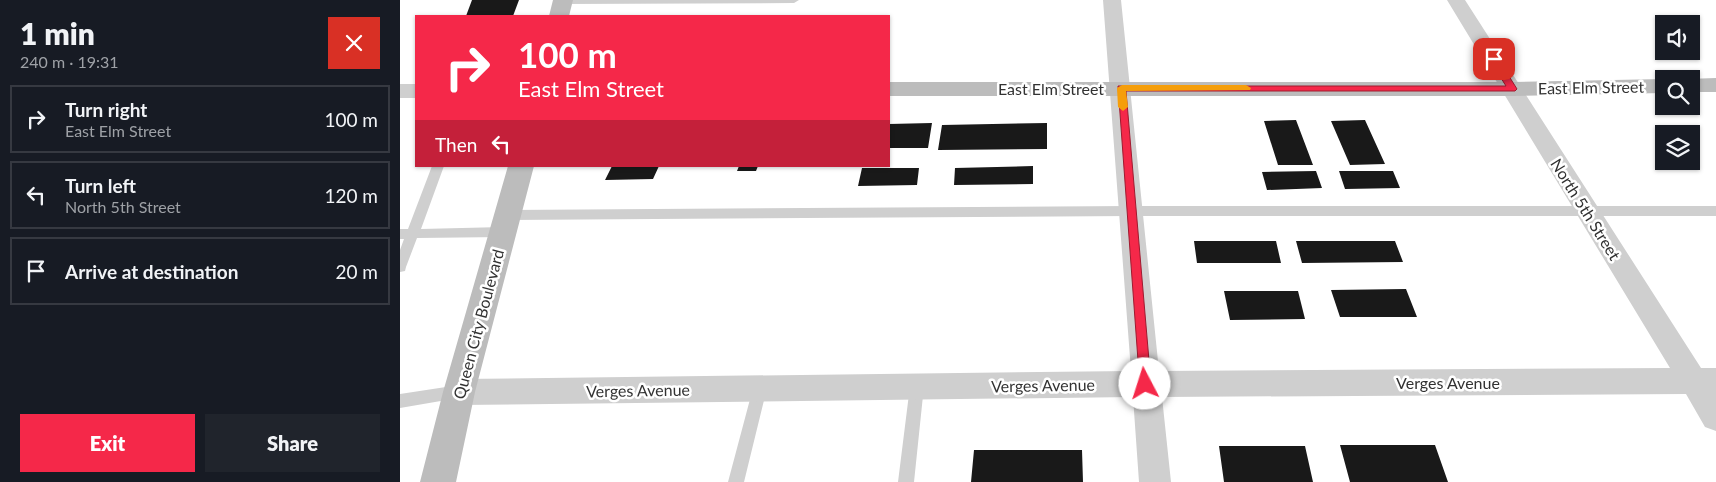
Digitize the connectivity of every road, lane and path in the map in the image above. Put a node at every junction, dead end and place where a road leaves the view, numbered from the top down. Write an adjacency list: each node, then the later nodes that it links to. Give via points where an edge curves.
1 (794, 0): 4 (lane)
2 (1112, 0): 8 (street)
3 (1456, 0): 10 (street, North 5th Street)
4 (561, 6)
5 (1700, 85): 6 (street)
6 (1716, 85)
7 (1655, 86): 10 (street, East Elm Street)
8 (1122, 88): 9 (street, East Elm Street); 10 (street, East Elm Street); 15 (street)
9 (890, 89)
10 (1512, 89): 16 (street, North 5th Street)
11 (400, 91): 12 (street)
12 (415, 91)
13 (438, 167): 19 (lane)
14 (522, 167): 18 (street, Queen City Boulevard)
15 (1131, 211): 16 (lane); 18 (lane); 22 (street)
16 (1587, 212): 17 (lane); 21 (street, North 5th Street)
17 (1716, 212)
18 (506, 223): 19 (lane); 25 (street, Queen City Boulevard)
19 (406, 233): 20 (lane)
20 (400, 267)
21 (1705, 381): 22 (street, Verges Avenue); 27 (street, North 5th Street)
22 (1145, 384): 23 (street, Verges Avenue); 31 (street)
23 (917, 386): 24 (street, Verges Avenue); 30 (lane)
24 (760, 388): 25 (street, Verges Avenue); 29 (lane)
25 (459, 392): 26 (lane); 28 (street, Queen City Boulevard)
26 (400, 401)
27 (1716, 417)
28 (438, 482)
29 (736, 482)
30 (906, 482)
31 (1155, 482)

